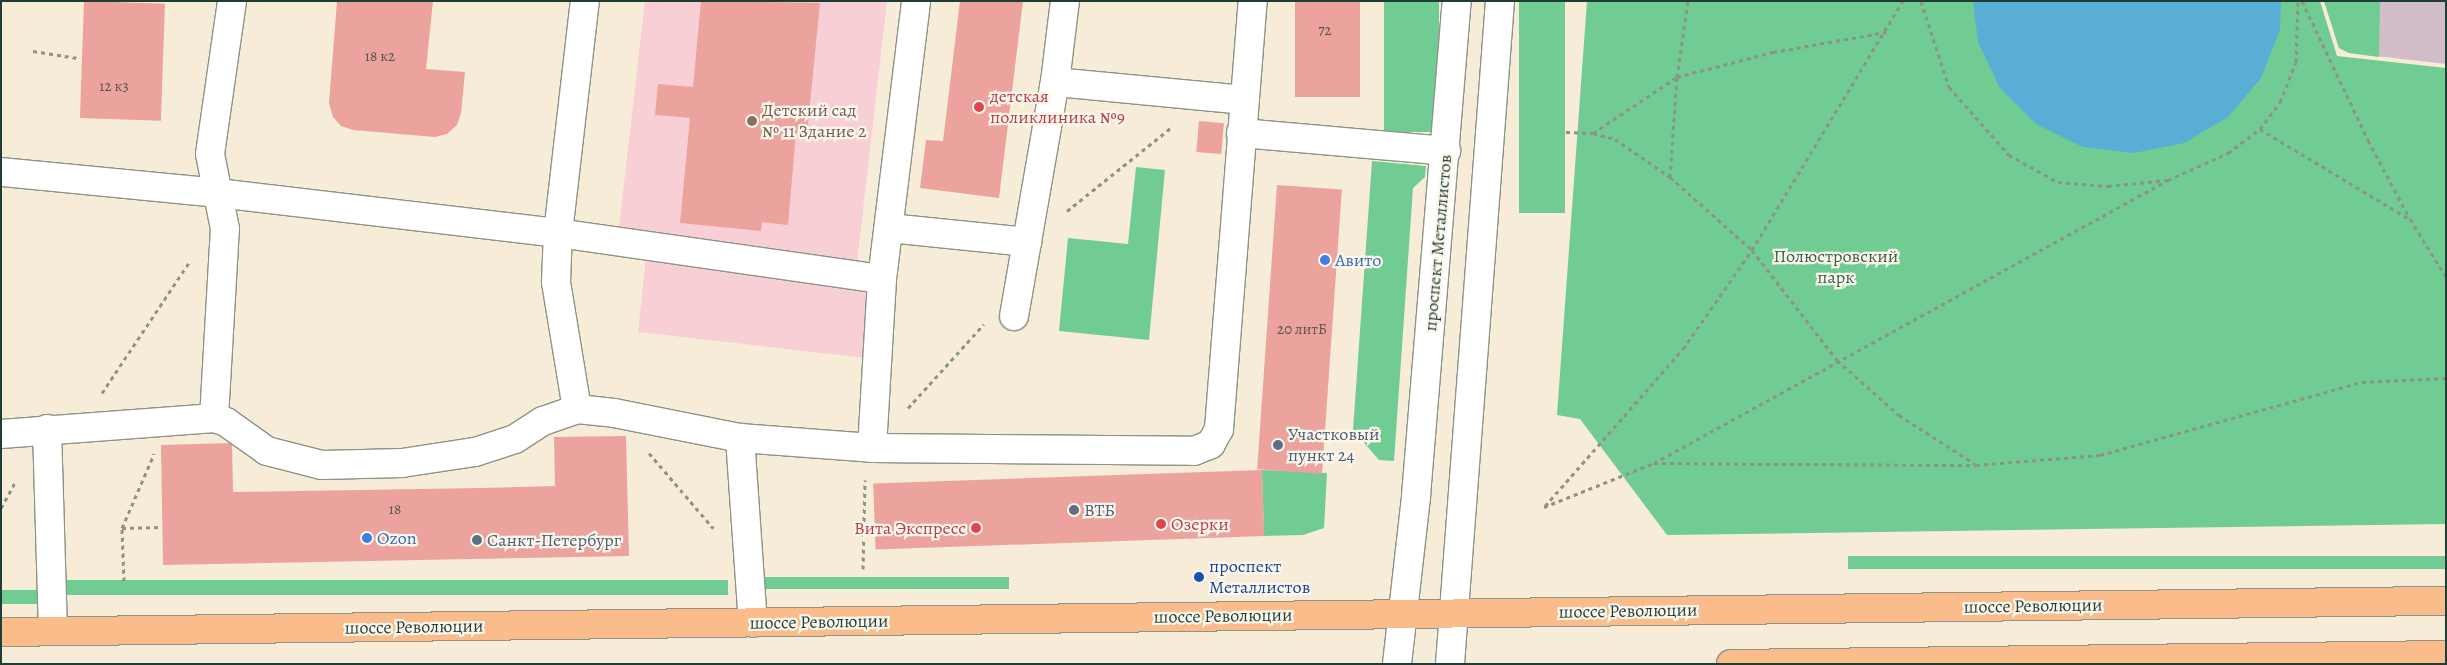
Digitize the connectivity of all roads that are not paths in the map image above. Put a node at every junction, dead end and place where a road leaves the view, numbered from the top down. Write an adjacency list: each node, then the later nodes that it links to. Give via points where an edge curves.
1 (232, 1): 13 (street, via 210,154)
2 (585, 1): 15 (street)
3 (916, 1): 14 (street)
4 (1065, 1): 8 (street)
5 (1253, 1): 9 (street)
6 (1457, 1): 11 (street, проспект Металлистов)
7 (1500, 1): 26 (street)
8 (1055, 82): 9 (street); 16 (street)
9 (1244, 100): 10 (street)
10 (1241, 133): 11 (street); 24 (street, via 1219,429 1211,444 1194,451)
11 (1446, 152): 27 (street, проспект Металлистов)
12 (1, 172): 13 (street)
13 (218, 193): 15 (street); 20 (street, via 225,228)
14 (889, 228): 16 (street); 17 (street)
15 (558, 233): 17 (street); 19 (street, via 556,282)
16 (1027, 242): 18 (street)
17 (882, 279): 24 (street)
18 (1014, 316)
19 (578, 409): 20 (street, via 543,421 515,439 475,452 402,463 322,465 267,451 226,422); 23 (street)
20 (214, 418): 21 (street)
21 (47, 429): 22 (street); 29 (street)
22 (1, 434)
23 (740, 438): 24 (street); 28 (street)
24 (872, 448)
25 (2446, 601): 26 (main road, шоссе Революции)
26 (1456, 612): 27 (main road, шоссе Революции); 34 (street)
27 (1403, 614): 28 (main road, шоссе Революции); 33 (street, проспект Металлистов)
28 (753, 623): 29 (main road, шоссе Революции)
29 (53, 631): 30 (main road, шоссе Революции)
30 (1, 632)
31 (2446, 655): 32 (main road)
32 (1977, 662): 35 (main road)
33 (1398, 664)
34 (1450, 664)
35 (1731, 664)

